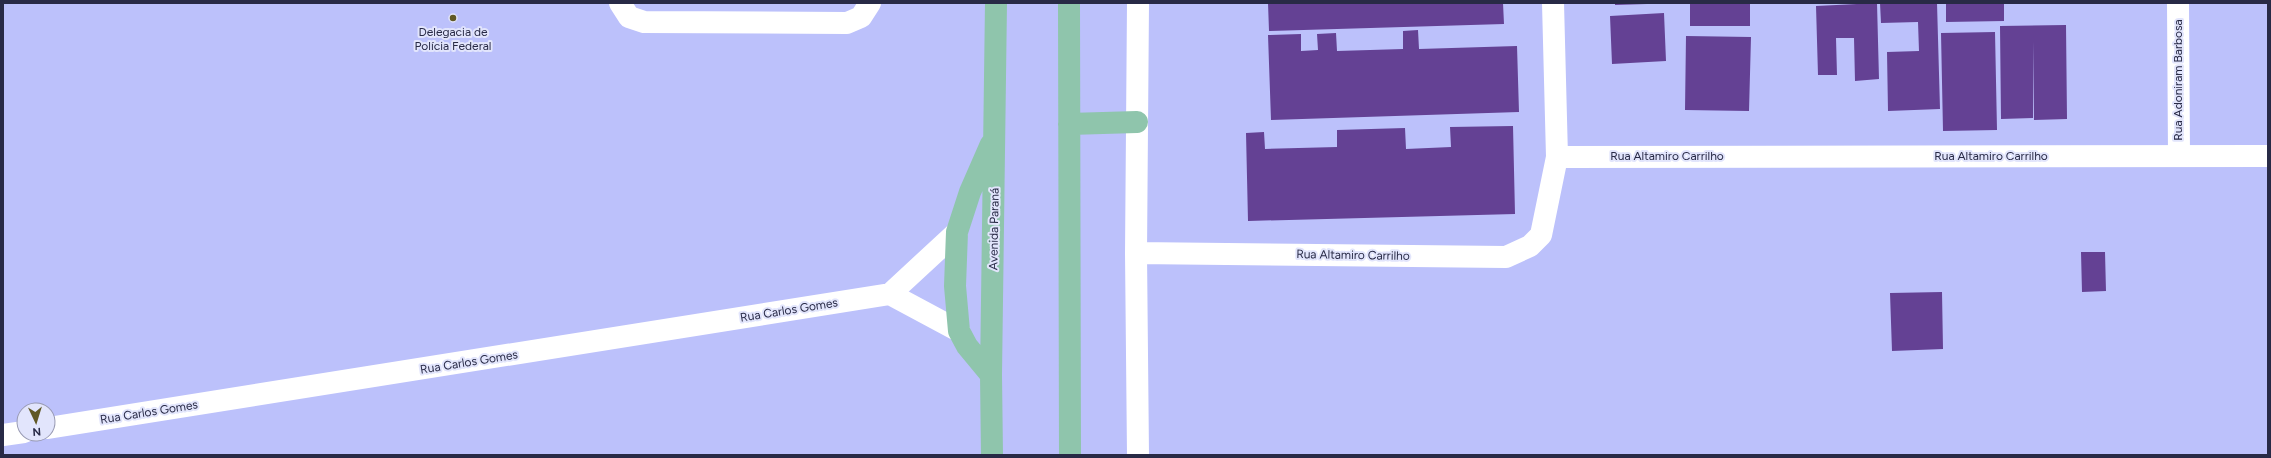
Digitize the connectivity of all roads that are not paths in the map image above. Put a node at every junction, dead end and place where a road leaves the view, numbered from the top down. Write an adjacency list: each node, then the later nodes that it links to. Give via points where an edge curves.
1 (620, 3): 2 (street, via 629,17 644,22 824,23 847,23 861,17)
2 (870, 3)
3 (996, 3): 10 (main road, Avenida Paraná)
4 (1069, 3): 9 (main road)
5 (1138, 3): 8 (street)
6 (1553, 3): 11 (street)
7 (2178, 3): 12 (street, Rua Adoniram Barbosa)
8 (1137, 122): 9 (main road); 15 (street)
9 (1069, 124): 23 (main road)
10 (996, 134): 14 (main road, via 970,192); 18 (main road, Avenida Paraná)
11 (1557, 156): 12 (street, Rua Altamiro Carrilho); 15 (street, Rua Altamiro Carrilho, via 1541,235 1530,246 1506,257)
12 (2179, 156): 13 (street, Rua Altamiro Carrilho)
13 (2268, 156)
14 (957, 232): 16 (street); 17 (main road, via 955,286)
15 (1136, 253): 24 (street)
16 (890, 294): 17 (street); 19 (street, Rua Carlos Gomes)
17 (958, 331): 18 (main road)
18 (991, 375): 22 (main road, Avenida Paraná)
19 (56, 427)
20 (16, 433): 21 (street)
21 (3, 435)
22 (992, 455)
23 (1070, 455)
24 (1138, 455)

